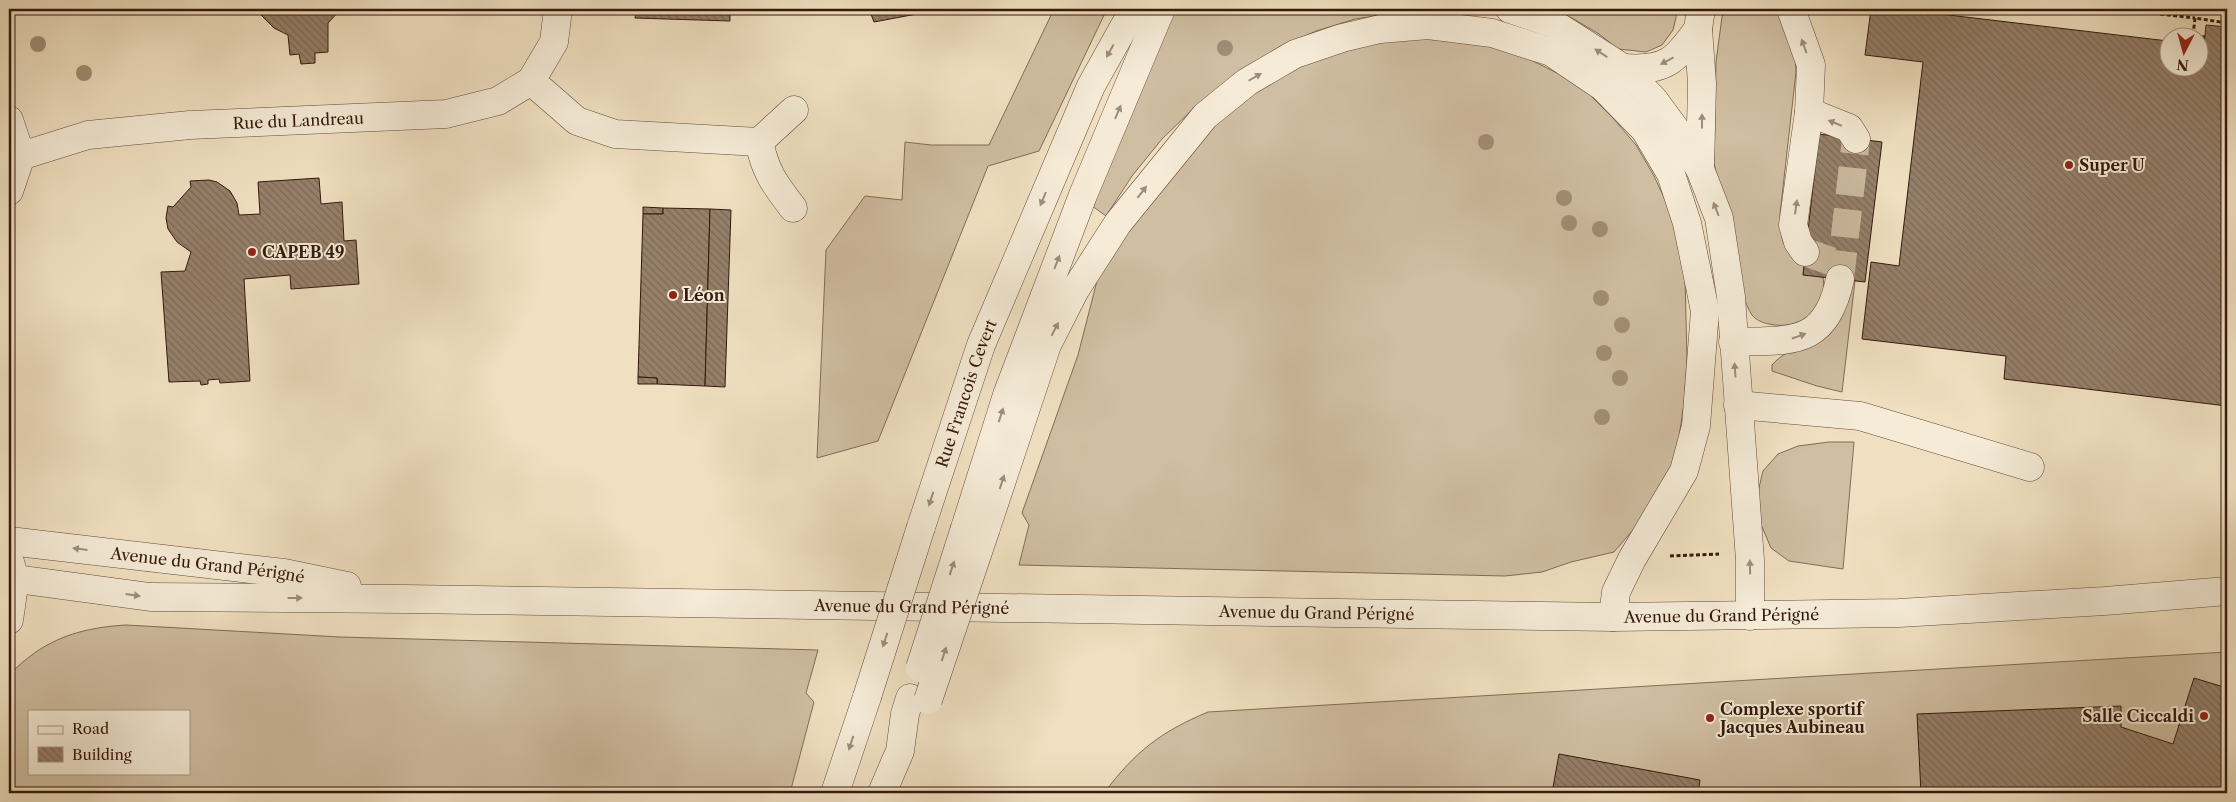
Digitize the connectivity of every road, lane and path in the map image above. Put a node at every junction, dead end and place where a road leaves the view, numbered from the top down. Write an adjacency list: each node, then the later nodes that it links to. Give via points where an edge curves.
1 (558, 9): 12 (street, Rue du Landreau, via 554,42)
2 (1134, 9): 37 (street, Rue Francois Cevert, one-way to 37, bridge, via 1091,86 981,344)
3 (1161, 9): 27 (street, one-way to 3, via 1017,368 1083,195)
4 (1510, 9): 11 (street, one-way to 4, via 1554,24)
5 (1790, 9): 14 (street, one-way to 5, via 1811,65)
6 (2115, 9): 7 (path)
7 (2195, 18): 9 (path); 10 (path)
8 (1700, 19): 11 (street, one-way to 11, via 1681,53 1667,62 1652,68); 19 (street, one-way to 8)
9 (2227, 23)
10 (2194, 28)
11 (1623, 68): 19 (street, via 1654,100)
12 (531, 81): 17 (street, via 577,121 615,134); 18 (street, Rue du Landreau, via 498,101 446,114 133,130 88,135)
13 (794, 110): 17 (street)
14 (1809, 112): 16 (street, one-way to 14, via 1849,128); 22 (street, one-way to 14, via 1793,226)
15 (9, 120): 18 (street)
16 (1856, 139)
17 (759, 142): 21 (street, via 764,165)
18 (21, 156): 20 (street)
19 (1700, 169): 24 (street, one-way to 19, via 1731,298 1719,218)
20 (9, 191)
21 (793, 208)
22 (1805, 252)
23 (1840, 279): 24 (street, one-way to 23, via 1795,339 1810,333 1829,314)
24 (1733, 342): 25 (street, one-way to 24)
25 (1738, 405): 26 (street, via 1860,416); 35 (street, one-way to 25, via 1750,560)
26 (2030, 467)
27 (976, 528): 34 (street, one-way to 34, via 1047,345 1075,290 1118,223 1205,116 1247,82 1296,54 1342,38 1380,29 1428,25 1492,33 1551,52 1603,87 1645,130 1671,174 1687,223 1704,311 1696,426 1684,471 1616,592); 38 (street, one-way to 27, bridge, via 900,751 923,715 919,699)
28 (9, 540): 33 (street, Avenue du Grand Périgné, one-way to 28, via 284,573)
29 (1722, 554): 30 (path)
30 (1662, 556)
31 (11, 571): 33 (street, Avenue du Grand Périgné, one-way to 33, via 150,597); 36 (street)
32 (2227, 591): 35 (street, Avenue du Grand Périgné, via 2105,602 1899,613)
33 (405, 598): 34 (street, Avenue du Grand Périgné)
34 (1613, 616): 35 (street, Avenue du Grand Périgné)
35 (1750, 616)
36 (9, 620)
37 (835, 793)
38 (882, 793)

